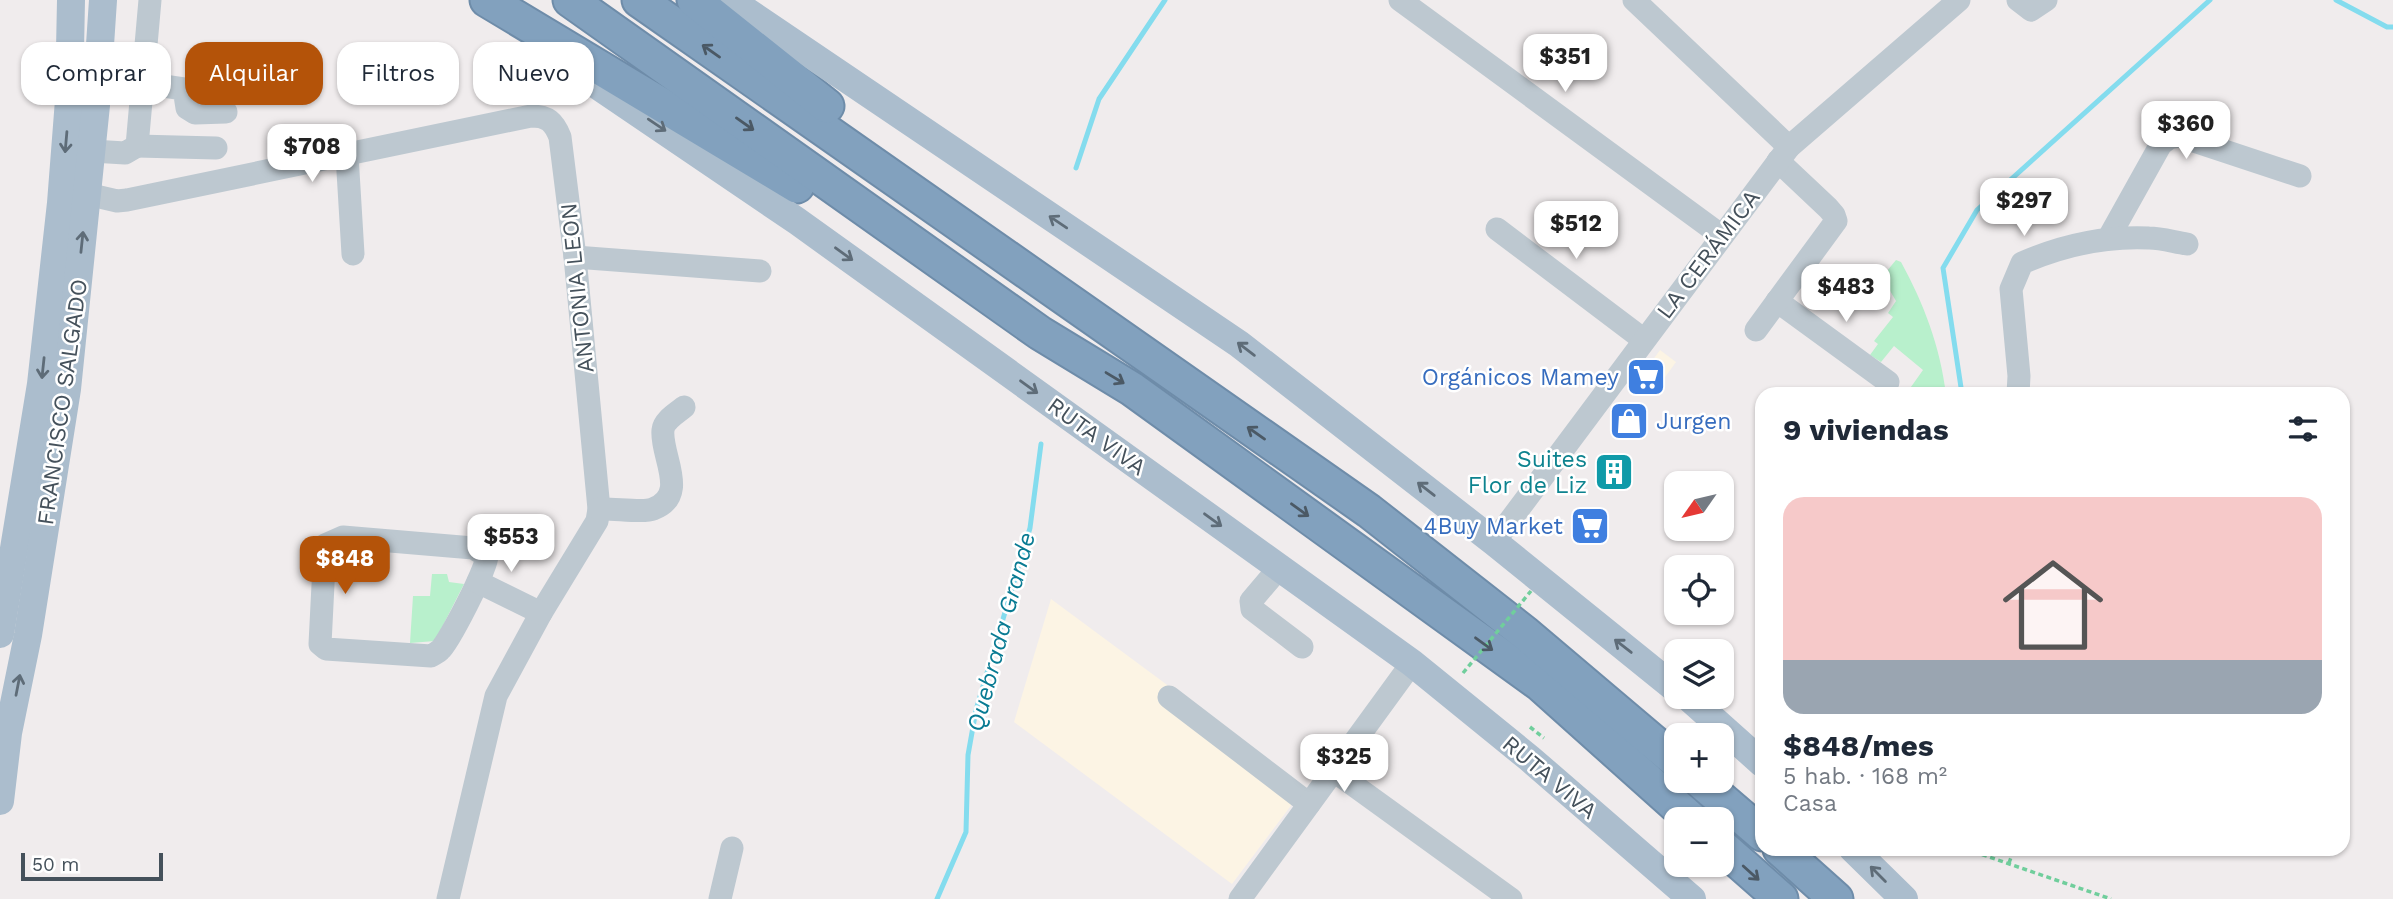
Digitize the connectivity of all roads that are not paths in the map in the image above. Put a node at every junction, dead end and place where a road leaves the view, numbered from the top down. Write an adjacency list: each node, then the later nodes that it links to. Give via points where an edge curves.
1 (71, 0): 46 (main road, FRANCISCO SALGADO, one-way to 46, via 61,203 41,384)
2 (103, 0): 21 (main road, FRANCISCO SALGADO)
3 (150, 0): 15 (street)
4 (482, 0): 43 (main road, RUTA VIVA, one-way to 43)
5 (487, 0): 36 (highway)
6 (570, 0): 36 (highway, one-way to 36)
7 (639, 0): 33 (highway, one-way to 7)
8 (694, 0): 33 (highway, via 806,91 962,205)
9 (730, 0): 42 (main road, one-way to 9, via 1239,344)
10 (1400, 0): 27 (street)
11 (1634, 0): 22 (street)
12 (1959, 0): 22 (street, LA CERÁMICA)
13 (2018, 0): 14 (street, via 2031,10)
14 (2046, 0)
15 (146, 42)
16 (171, 87): 18 (street, via 184,89 187,108 195,113)
17 (141, 105): 19 (street)
18 (226, 113)
19 (137, 146): 20 (street); 21 (street, via 125,153)
20 (216, 148)
21 (92, 151): 25 (main road, FRANCISCO SALGADO)
22 (1783, 154): 27 (street, LA CERÁMICA); 34 (street, via 1836,221)
23 (347, 155): 25 (street, ANTONIA LEON, via 127,200); 30 (street); 31 (street, ANTONIA LEON, via 531,116 550,120 560,137)
24 (2300, 176): 28 (street, via 2179,136 2169,138 2161,144)
25 (87, 194): 56 (main road, FRANCISCO SALGADO, one-way to 25, via 67,389)
26 (1497, 229): 37 (street)
27 (1722, 236): 37 (street, LA CERÁMICA)
28 (2108, 239): 29 (street, via 2151,237); 39 (street, via 2046,252 2022,263 2011,289)
29 (2187, 244)
30 (354, 254)
31 (575, 257): 32 (street); 41 (street, ANTONIA LEON)
32 (760, 271)
33 (1048, 287): 52 (highway, one-way to 33, via 1526,634 1369,511)
34 (1777, 301): 35 (street); 38 (street)
35 (1756, 330)
36 (1040, 333): 58 (highway, one-way to 58, via 1132,389 1540,684)
37 (1644, 340): 42 (street, LA CERÁMICA)
38 (1888, 382)
39 (2018, 387)
40 (684, 407): 41 (street, via 663,429 673,476 664,501 645,511)
41 (599, 509): 45 (street, ANTONIA LEON, via 597,521)
42 (1494, 542): 49 (main road, one-way to 42, via 1527,559)
43 (1279, 568): 47 (street, via 1250,605); 48 (main road, RUTA VIVA)
44 (478, 582): 44 (street, via 442,649 430,656 326,649 320,644 325,545 334,540 343,537 473,548 487,556); 45 (street)
45 (541, 613): 64 (street, ANTONIA LEON, via 496,696)
46 (0, 634)
47 (1303, 647)
48 (1412, 663): 54 (street); 68 (main road, RUTA VIVA)
49 (1664, 676)
50 (1169, 697): 57 (street)
51 (1702, 709): 53 (main road)
52 (1664, 751)
53 (1755, 757)
54 (1334, 771): 57 (street); 67 (street)
55 (1714, 793): 59 (highway)
56 (0, 801)
57 (1309, 804): 66 (street)
58 (1678, 807)
59 (1755, 828)
60 (732, 848): 65 (street)
61 (1788, 856): 70 (highway)
62 (1860, 856): 71 (main road, one-way to 62)
63 (1734, 858): 69 (highway, one-way to 69)
64 (448, 899)
65 (720, 899)
66 (1240, 899)
67 (1511, 899)
68 (1692, 899)
69 (1781, 899)
70 (1836, 899)
71 (1904, 899)

